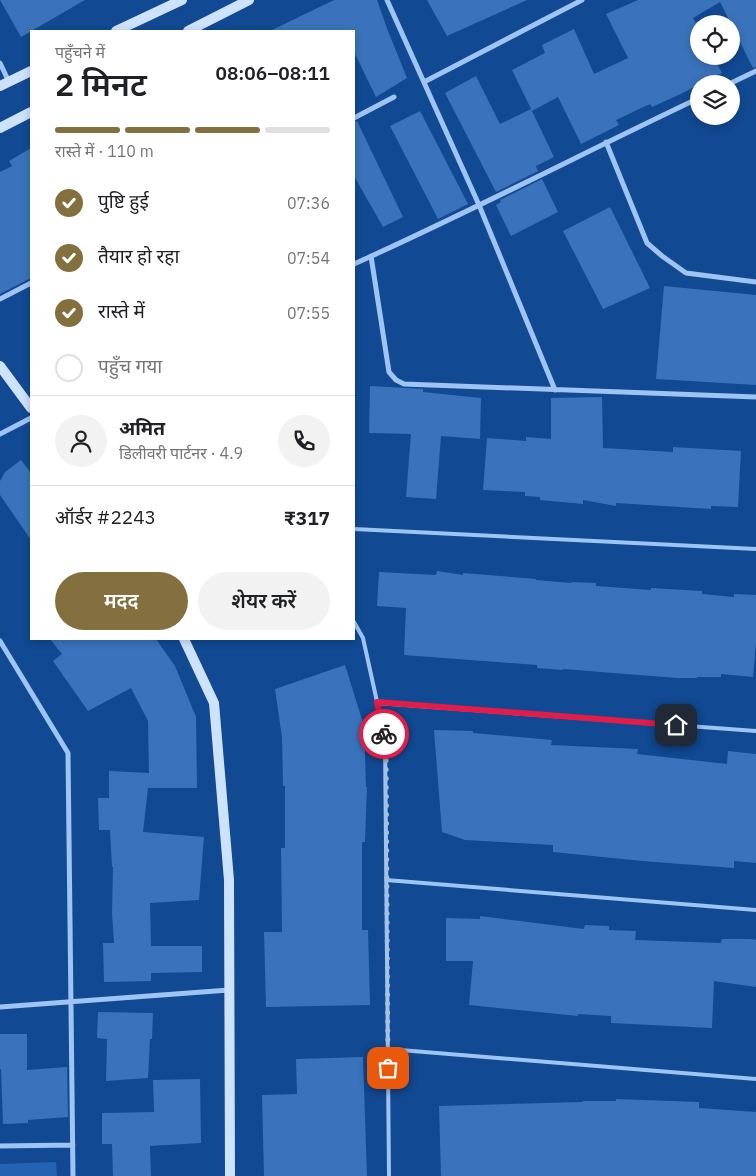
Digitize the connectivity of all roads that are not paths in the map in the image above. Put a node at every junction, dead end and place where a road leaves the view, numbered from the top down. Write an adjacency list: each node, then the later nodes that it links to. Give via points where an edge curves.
1 (182, 0): 5 (main road)
2 (249, 0): 6 (main road)
3 (387, 0): 11 (street)
4 (582, 0): 11 (street)
5 (118, 30)
6 (190, 30)
7 (0, 63): 12 (street)
8 (30, 71): 12 (main road)
9 (756, 71): 10 (street)
10 (740, 79)
11 (424, 82): 19 (street)
12 (4, 84)
13 (394, 98): 16 (street)
14 (690, 102): 18 (street)
15 (30, 113): 17 (main road)
16 (355, 118)
17 (0, 128)
18 (606, 142): 19 (street); 22 (street, via 647,243 686,272)
19 (479, 205): 20 (street); 26 (street)
20 (371, 256): 21 (street); 26 (street, via 389,372 396,380 404,384)
21 (355, 264)
22 (756, 282)
23 (30, 284): 24 (street)
24 (0, 299)
25 (0, 366): 28 (main road)
26 (555, 390): 27 (street)
27 (756, 397)
28 (30, 407)
29 (30, 419): 30 (street)
30 (0, 434)
31 (355, 529): 32 (lane)
32 (756, 549)
33 (355, 624): 36 (lane, via 363,638)
34 (184, 640): 40 (main road, via 214,704 229,880)
35 (0, 641): 41 (street, via 68,753)
36 (377, 702): 37 (lane); 38 (lane, via 386,738)
37 (756, 731)
38 (386, 880): 39 (lane); 43 (lane)
39 (756, 910)
40 (230, 990): 41 (street); 48 (main road)
41 (71, 1002): 42 (street); 45 (street)
42 (0, 1007)
43 (388, 1049): 44 (lane); 49 (lane)
44 (756, 1079)
45 (73, 1145): 46 (street); 47 (street)
46 (0, 1146)
47 (73, 1176)
48 (230, 1176)
49 (389, 1176)

